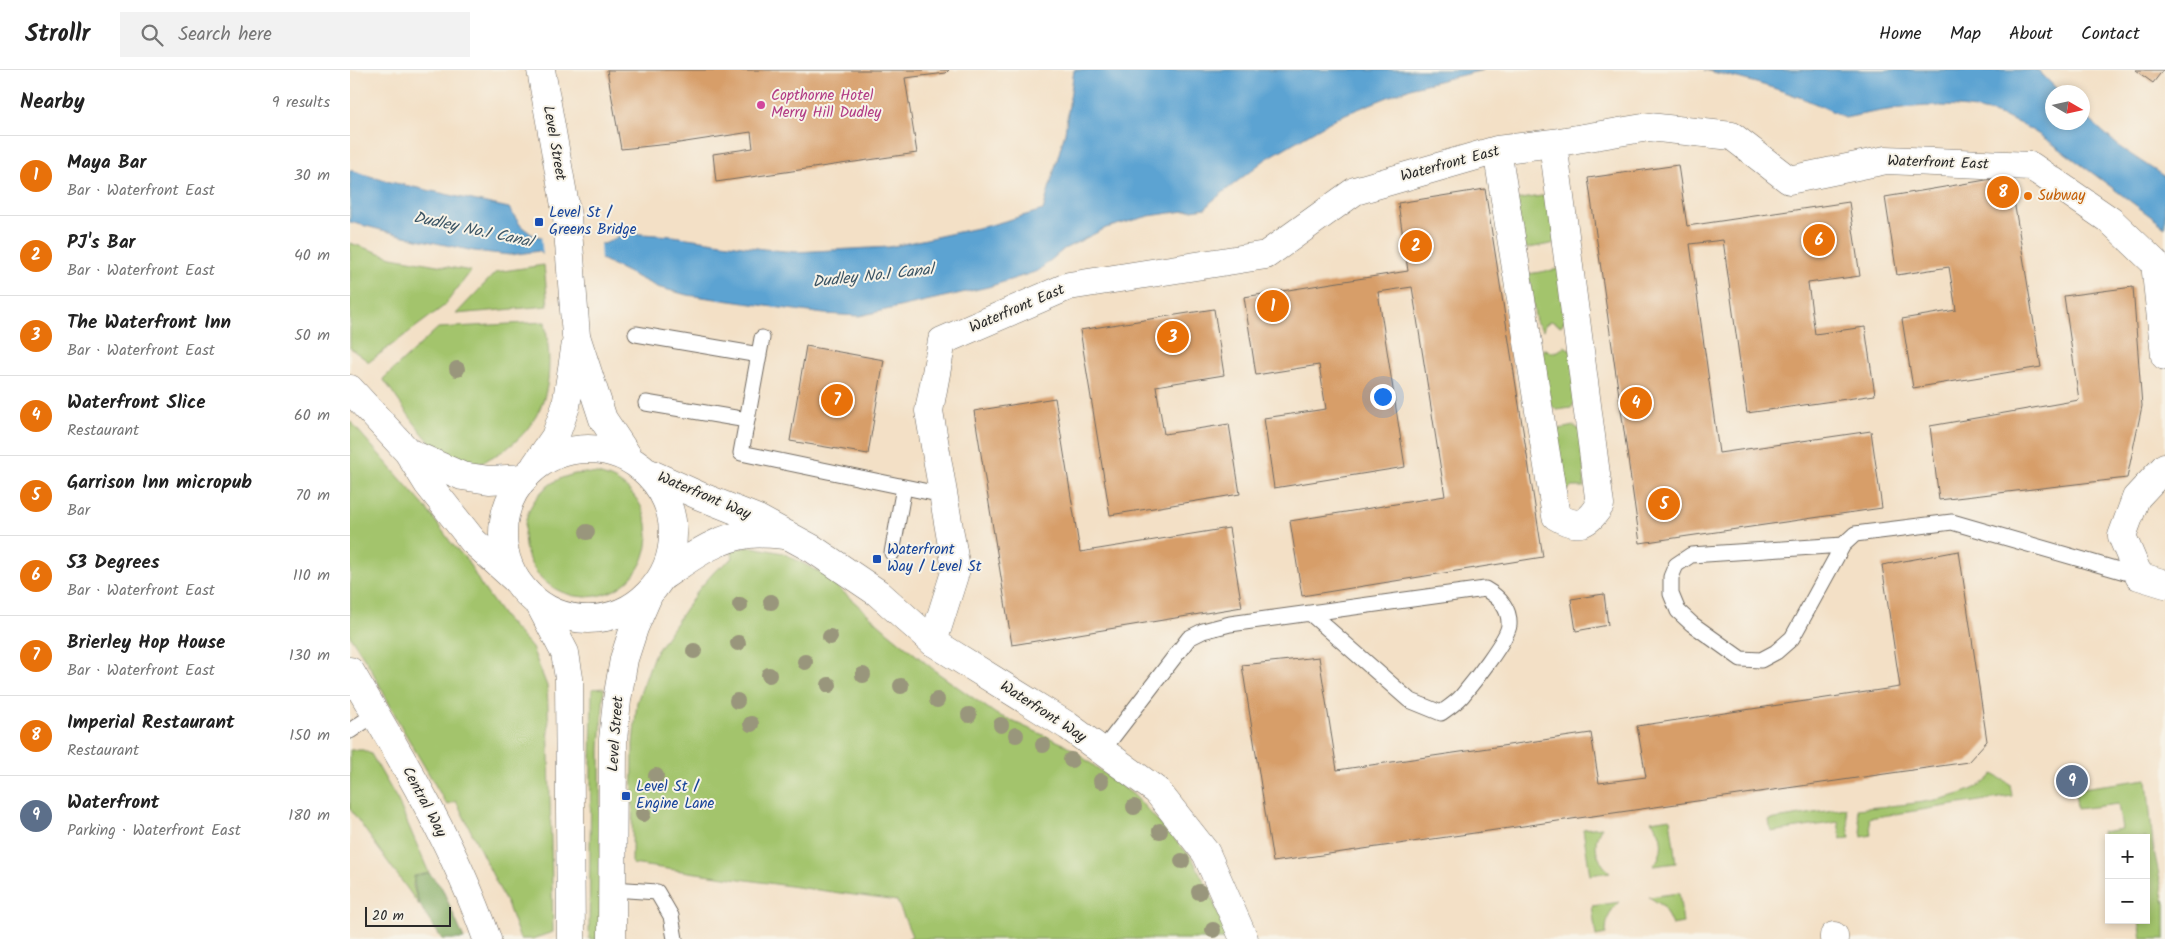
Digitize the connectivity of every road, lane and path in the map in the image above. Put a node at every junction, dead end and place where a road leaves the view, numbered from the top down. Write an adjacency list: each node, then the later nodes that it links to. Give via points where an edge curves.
1 (541, 70): 5 (street, Level Street, via 567,217)
2 (1553, 143): 3 (street, Waterfront East); 3 (street, via 1600,505 1593,517 1583,524 1566,523 1556,516); 8 (street, Waterfront East, via 1649,127 1732,136 1789,180 1886,160 2031,166 2111,222 2155,263)
3 (1497, 150): 17 (street, Waterfront East, via 1355,191 1266,255 1069,286 942,341 929,411)
4 (636, 334): 7 (lane)
5 (576, 336): 13 (street, via 603,419); 15 (street, via 566,406 555,437)
6 (762, 338): 7 (lane)
7 (758, 355): 11 (lane)
8 (2165, 356)
9 (350, 389): 12 (street)
10 (646, 403): 11 (lane)
11 (747, 420): 16 (lane, via 741,452)
12 (408, 452): 15 (street, via 462,476 489,480); 22 (street, via 428,484 473,541)
13 (638, 465): 15 (street, via 600,450 571,450 552,456); 18 (street, Waterfront Way, via 700,496 758,518); 24 (street, via 664,495 673,522 670,560)
14 (2165, 466): 21 (street, via 2136,498 2122,536)
15 (530, 472): 22 (street, via 511,496 504,517 506,560)
16 (904, 487): 17 (lane); 20 (lane)
17 (943, 495): 27 (street, Waterfront East, via 956,569)
18 (786, 535): 24 (street, Waterfront Way, via 750,534 727,538 713,544); 27 (street, Waterfront Way, via 813,549 878,593)
19 (1843, 545): 19 (lane, via 1792,638 1761,660 1742,659 1692,624 1678,611 1671,594 1671,576 1676,565 1691,555); 21 (lane, via 1856,534 1952,522)
20 (892, 553)
21 (2139, 576): 23 (street)
22 (516, 580): 25 (street)
23 (2165, 584)
24 (655, 586): 25 (street, via 630,609 608,618 584,620 561,616); 32 (street, Level Street, via 634,628 619,682 613,740)
25 (540, 605): 34 (street, via 565,653 569,678)
26 (1310, 613): 26 (lane, via 1485,589 1498,597 1506,608 1509,626 1497,650 1461,697 1441,713 1409,700); 31 (lane, via 1230,624 1189,638)
27 (933, 642): 31 (street, Waterfront Way, via 1068,726)
28 (350, 671): 29 (street, Central Way)
29 (375, 714): 30 (lane); 33 (street, Central Way, via 430,809)
30 (350, 731)
31 (1102, 751): 37 (street, Waterfront Way, via 1157,791 1206,853)
32 (612, 889): 35 (street, Level Street); 36 (lane, via 656,892 671,916)
33 (487, 939)
34 (571, 939)
35 (612, 939)
36 (674, 939)
37 (1244, 939)

